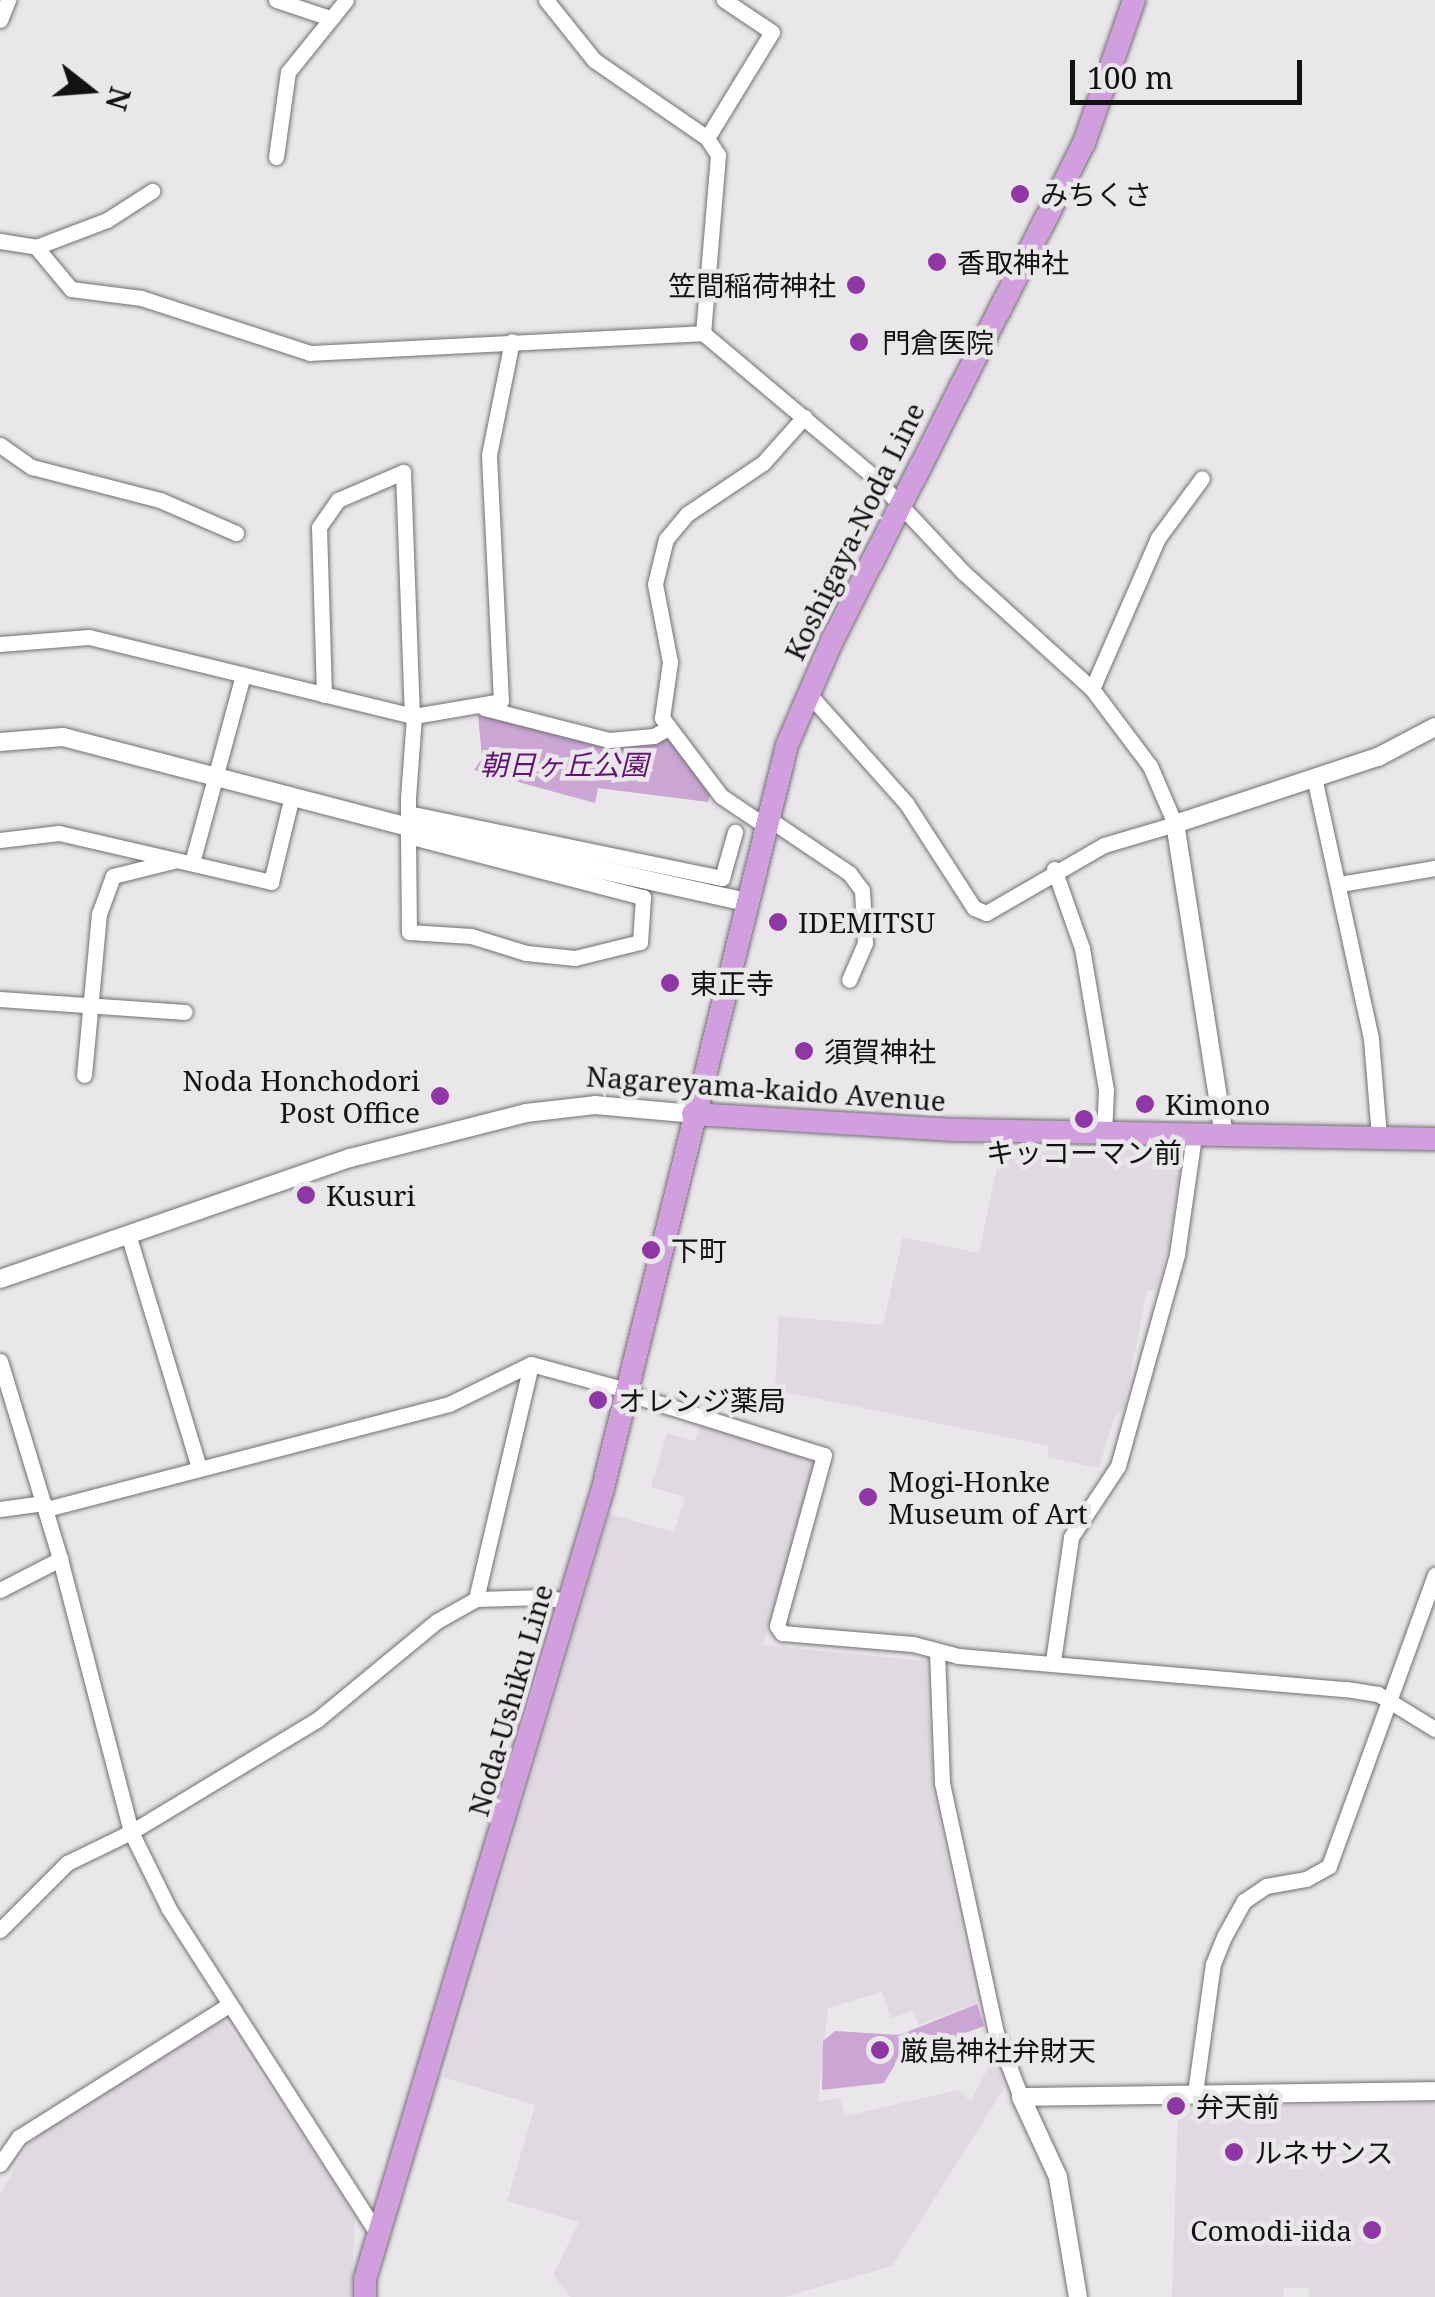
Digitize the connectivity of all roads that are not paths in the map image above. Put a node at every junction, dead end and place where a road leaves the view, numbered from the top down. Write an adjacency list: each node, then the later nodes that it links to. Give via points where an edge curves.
1 (8, 0): 8 (street)
2 (276, 0): 7 (street)
3 (346, 0): 7 (street)
4 (546, 0): 9 (street, via 594,60)
5 (724, 0): 9 (street, via 772,32)
6 (1134, 0): 19 (main road, Koshigaya-Noda Line, via 1084,142)
7 (327, 17): 10 (street, via 288,72)
8 (0, 20)
9 (707, 138): 14 (street, via 718,156)
10 (276, 157)
11 (152, 191): 13 (street, via 107,220)
12 (0, 241): 13 (street)
13 (36, 247): 15 (street, via 72,290 140,298 290,350)
14 (703, 333): 15 (street); 16 (street)
15 (512, 341): 26 (street, via 489,455 502,702)
16 (804, 417): 19 (street); 29 (street, via 771,456 687,514 666,539 655,584 670,657 662,706)
17 (0, 445): 20 (street, via 32,467 160,500)
18 (1202, 478): 23 (street, via 1158,538)
19 (900, 506): 23 (street); 24 (main road, Koshigaya-Noda Line)
20 (236, 534)
21 (0, 644): 22 (street, via 89,636)
22 (243, 675): 25 (street); 31 (street)
23 (1092, 690): 35 (street, via 1150,766)
24 (807, 692): 34 (main road, Koshigaya-Noda Line); 41 (street, via 906,803 974,908 986,912)
25 (324, 695): 27 (street); 27 (street, via 319,528 338,500 403,472)
26 (477, 706): 27 (street); 29 (street, via 609,740 654,736)
27 (413, 716): 36 (street)
28 (1435, 727): 32 (street, via 1378,758)
29 (668, 728): 34 (street, via 721,796)
30 (0, 742): 31 (street, via 63,737)
31 (214, 775): 33 (street); 39 (street)
32 (1314, 776): 35 (street); 42 (street)
33 (292, 796): 36 (street); 39 (street, via 271,882)
34 (765, 821): 43 (main road, Koshigaya-Noda Line); 44 (street, via 849,872 862,890 865,942)
35 (1175, 824): 41 (street, via 1104,844); 52 (street)
36 (408, 825): 36 (street, via 409,932 470,936 526,953 575,958 640,942 643,897); 37 (street, via 722,878); 43 (street)
37 (735, 832)
38 (0, 840): 39 (street, via 59,833)
39 (187, 859): 46 (street, via 113,876 99,914)
40 (1435, 868): 42 (street)
41 (1054, 869): 50 (street, via 1082,948 1106,1090)
42 (1340, 884): 53 (street, via 1371,1038)
43 (746, 902): 49 (main road, Koshigaya-Noda Line)
44 (849, 980)
45 (0, 999): 46 (street)
46 (88, 1005): 47 (street); 48 (street)
47 (185, 1012)
48 (84, 1075)
49 (694, 1114): 50 (main road, Nagareyama-kaido Avenue); 55 (street, Nagareyama-kaido Avenue, via 596,1105 526,1113 350,1158); 59 (main road, Noda-Ushiku Line)
50 (1104, 1134): 51 (main road, Nagareyama-kaido Avenue)
51 (1194, 1136): 52 (main road, Nagareyama-kaido Avenue); 69 (street, via 1176,1254 1118,1466 1072,1537)
52 (1224, 1136): 53 (main road, Nagareyama-kaido Avenue)
53 (1379, 1137): 54 (main road, Nagareyama-kaido Avenue)
54 (1435, 1139)
55 (128, 1234): 56 (street, Nagareyama-kaido Avenue); 60 (street)
56 (0, 1279)
57 (0, 1361): 61 (street)
58 (531, 1364): 59 (street); 60 (street, via 449,1404); 66 (street)
59 (627, 1391): 67 (main road, Noda-Ushiku Line); 68 (street, via 824,1455 777,1626 782,1633)
60 (198, 1466): 61 (street)
61 (45, 1506): 62 (street); 63 (street)
62 (0, 1509)
63 (60, 1559): 65 (street); 72 (street)
64 (1435, 1575): 70 (street)
65 (0, 1590)
66 (476, 1600): 67 (street, via 543,1596); 72 (street, via 437,1621 318,1719)
67 (570, 1602): 79 (main road, Noda-Ushiku Line)
68 (937, 1652): 69 (street); 77 (street, via 942,1783 996,2034)
69 (1053, 1661): 70 (street, via 1346,1689 1378,1694)
70 (1390, 1704): 71 (street); 76 (street, via 1328,1866 1306,1880 1266,1886 1244,1901 1225,1934 1213,1964)
71 (1435, 1729)
72 (131, 1832): 73 (street, via 52,1874); 74 (street)
73 (0, 1930)
74 (230, 2004): 78 (street, via 18,2137); 79 (street)
75 (1435, 2091): 76 (street)
76 (1194, 2093): 77 (street)
77 (1020, 2097): 80 (street, via 1058,2178)
78 (0, 2164)
79 (379, 2236): 81 (main road, Noda-Ushiku Line)
80 (1074, 2296)
81 (366, 2297)

